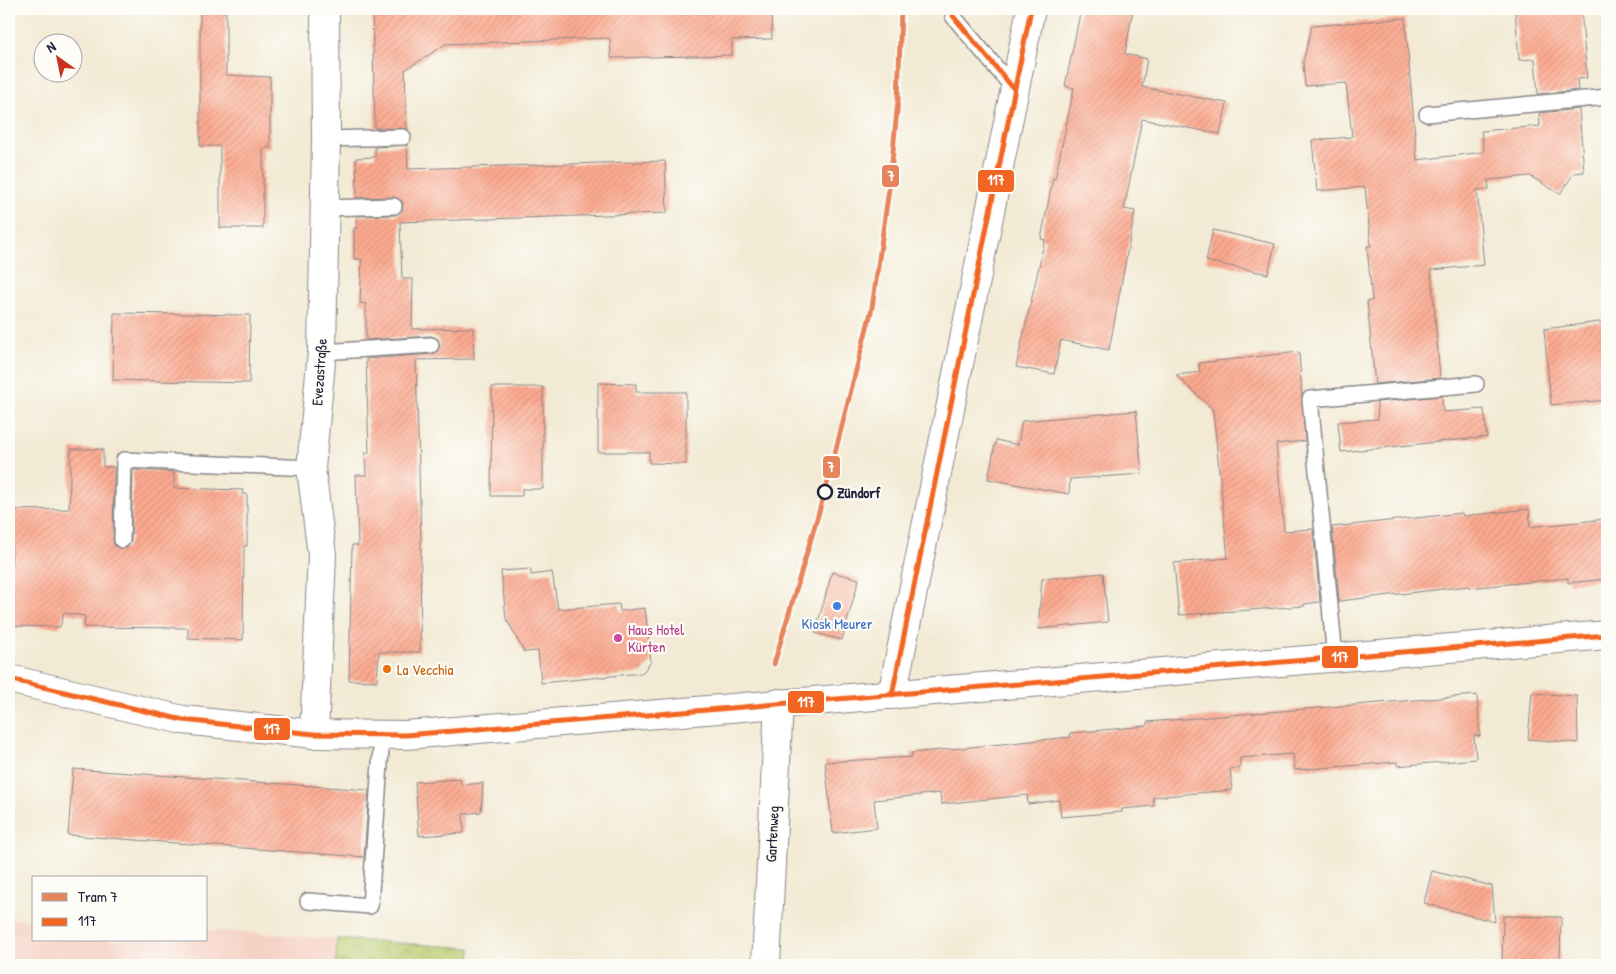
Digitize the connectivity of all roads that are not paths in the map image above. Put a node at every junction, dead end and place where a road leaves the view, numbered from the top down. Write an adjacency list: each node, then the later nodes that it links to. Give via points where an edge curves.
1 (325, 9): 8 (street, Evezastraße)
2 (953, 9): 4 (lane, via 953,16)
3 (1031, 9): 4 (street)
4 (1014, 89): 19 (street)
5 (1607, 97): 6 (lane)
6 (1427, 114)
7 (404, 136): 8 (lane)
8 (326, 139): 10 (street, Evezastraße)
9 (394, 206): 10 (lane)
10 (324, 208): 12 (street, Evezastraße)
11 (431, 345): 12 (lane)
12 (322, 352): 14 (street, Evezastraße)
13 (1476, 384): 17 (lane, via 1310,399)
14 (311, 468): 15 (lane, via 124,460); 21 (street, Evezastraße, via 322,555)
15 (122, 540)
16 (1607, 635): 17 (street)
17 (1335, 658): 19 (street)
18 (9, 679): 21 (street, via 183,720)
19 (892, 695): 20 (street)
20 (779, 703): 22 (street, via 406,735); 24 (street, Gartenweg)
21 (314, 734): 22 (street)
22 (382, 734): 23 (lane, via 370,906)
23 (308, 900)
24 (766, 965)

